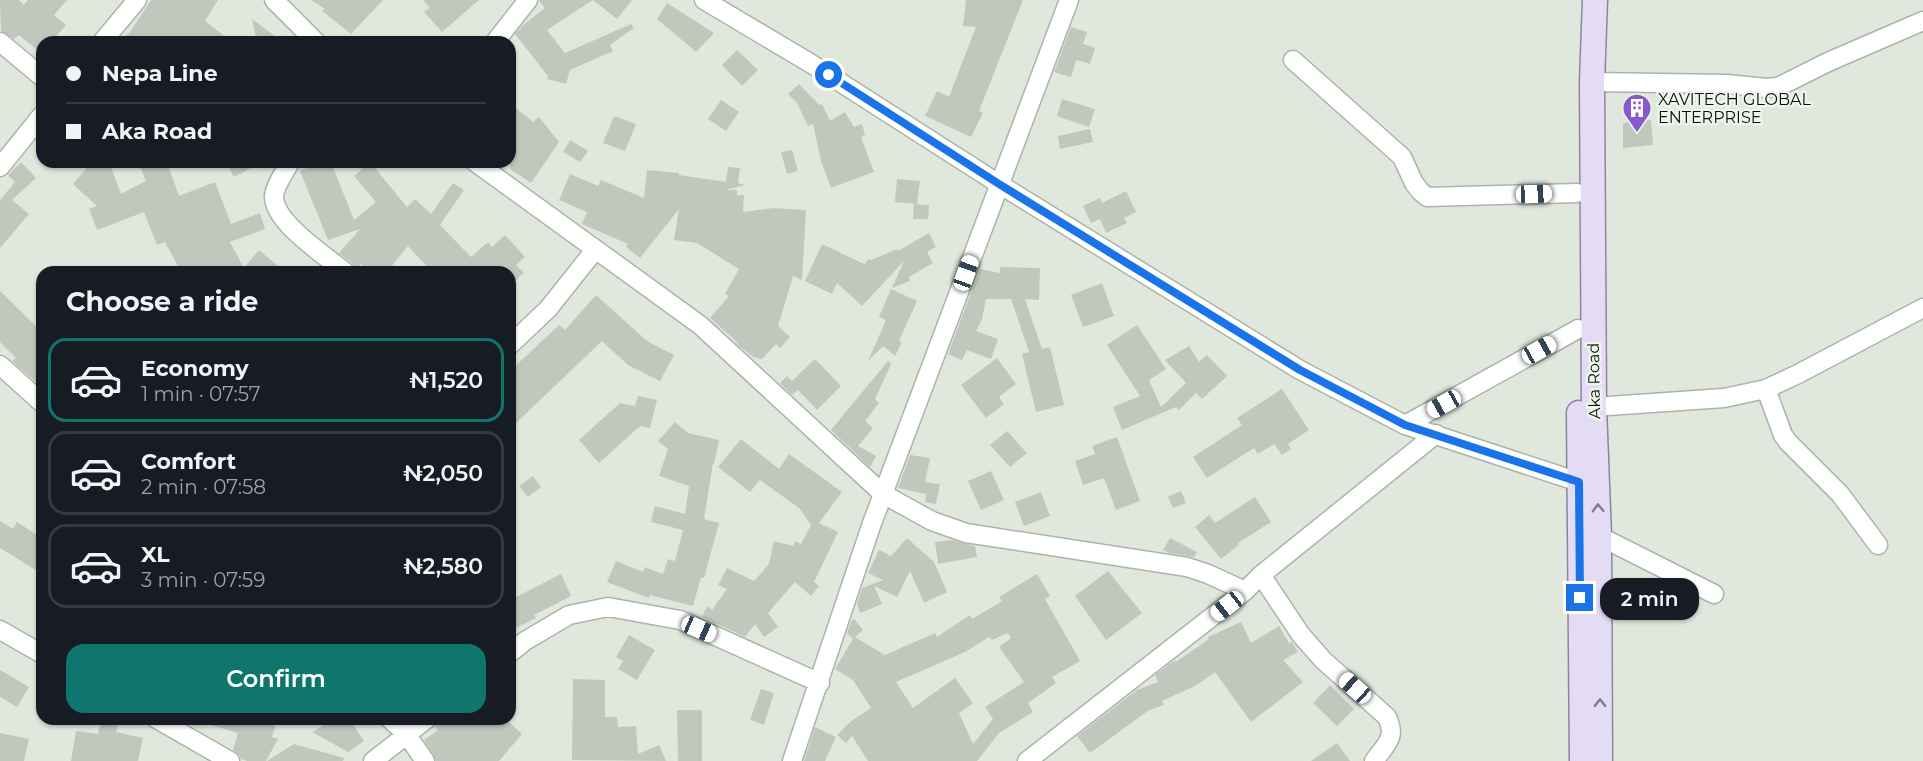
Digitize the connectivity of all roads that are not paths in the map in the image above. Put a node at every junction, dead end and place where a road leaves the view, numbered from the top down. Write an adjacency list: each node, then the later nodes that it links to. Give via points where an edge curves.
1 (137, 0): 9 (street)
2 (274, 0): 10 (street)
3 (528, 0): 11 (street)
4 (704, 0): 20 (street)
5 (1069, 0): 20 (street)
6 (1579, 0): 21 (main road, Aka Road)
7 (1595, 0): 15 (main road, Aka Road)
8 (1923, 21): 15 (street, via 1778,87)
9 (107, 36)
10 (310, 36)
11 (500, 36)
12 (0, 42): 14 (street)
13 (1293, 60): 21 (street, via 1402,156 1414,183 1427,197)
14 (36, 71)
15 (1592, 82): 30 (main road, Aka Road)
16 (36, 123): 17 (street)
17 (0, 167)
18 (287, 168): 23 (street, via 274,193 275,207 287,224)
19 (483, 168): 22 (street)
20 (999, 184): 31 (street, via 1300,370); 34 (street)
21 (1577, 193): 25 (main road, Aka Road)
22 (595, 250): 26 (street, via 548,309); 34 (street, via 700,325)
23 (338, 266)
24 (1923, 308): 28 (street)
25 (1578, 329): 31 (street); 33 (main road, Aka Road)
26 (516, 339)
27 (0, 365): 29 (street)
28 (1766, 389): 30 (street, via 1724,398); 36 (street, via 1788,442 1840,494)
29 (36, 398)
30 (1594, 407): 35 (main road, Aka Road, one-way to 30)
31 (1405, 425): 32 (street)
32 (1436, 434): 33 (street); 37 (street)
33 (1579, 482): 54 (main road, Aka Road)
34 (884, 494): 38 (street, via 932,521 966,533 1187,567); 43 (street)
35 (1599, 536): 39 (street); 55 (main road, Aka Road, one-way to 35)
36 (1878, 545)
37 (1261, 575): 38 (street); 53 (street, via 1301,635 1323,660 1387,717 1392,736)
38 (1245, 591): 52 (street)
39 (1714, 594)
40 (0, 630): 42 (street)
41 (516, 648): 43 (street, via 569,615 608,608 680,620)
42 (36, 651)
43 (819, 683): 51 (street)
44 (167, 725): 48 (street)
45 (396, 725): 47 (street)
46 (419, 725): 47 (street)
47 (407, 735): 49 (street); 50 (street)
48 (230, 761)
49 (373, 761)
50 (425, 761)
51 (792, 761)
52 (1027, 761)
53 (1374, 761)
54 (1582, 761)
55 (1600, 761)

